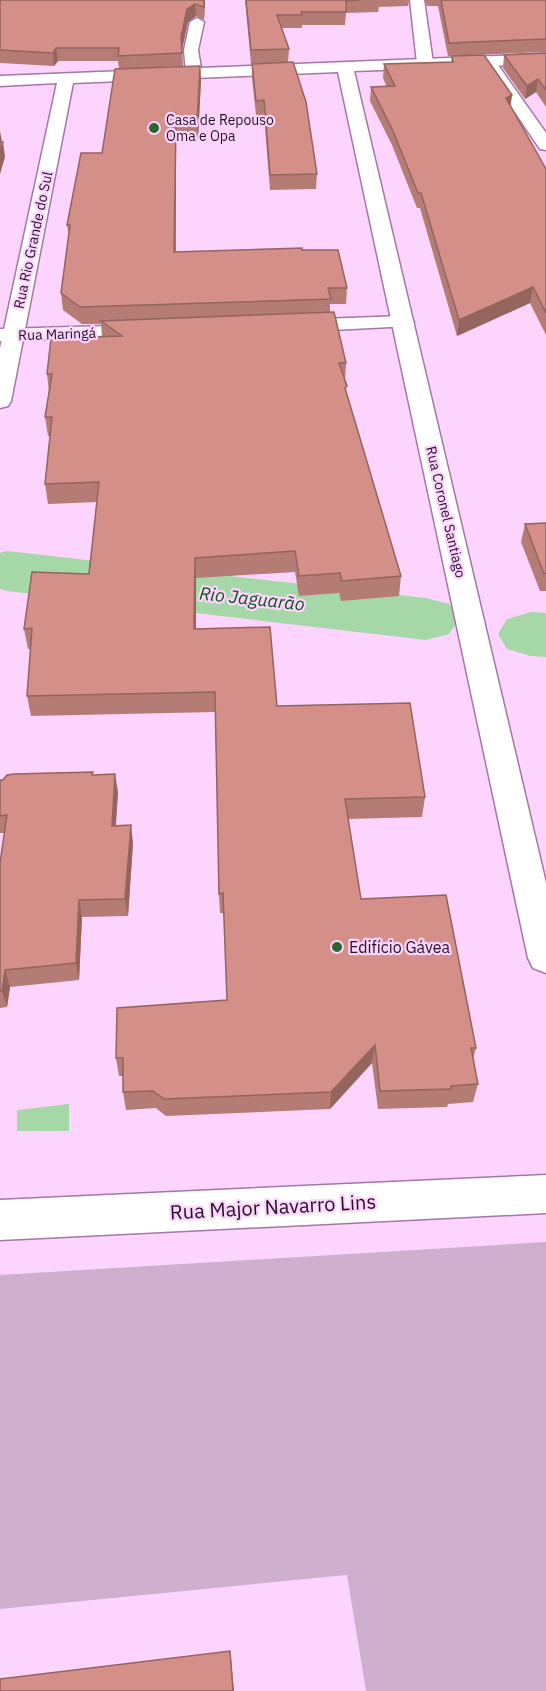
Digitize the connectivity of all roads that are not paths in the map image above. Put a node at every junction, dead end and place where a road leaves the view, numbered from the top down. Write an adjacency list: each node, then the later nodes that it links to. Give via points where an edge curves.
1 (417, 0): 5 (main road)
2 (197, 22): 7 (main road, via 191,50)
3 (546, 59): 4 (main road)
4 (488, 61): 5 (main road); 10 (main road)
5 (424, 63): 6 (main road)
6 (345, 67): 7 (main road); 11 (main road, Rua Coronel Santiago)
7 (194, 74): 8 (main road)
8 (66, 79): 9 (main road); 14 (main road, Rua Rio Grande do Sul)
9 (0, 81)
10 (546, 145)
11 (403, 322): 12 (main road); 16 (main road, Rua Coronel Santiago)
12 (273, 327)
13 (167, 330): 14 (main road, Rua Maringá)
14 (7, 336): 15 (main road, Rua Rio Grande do Sul)
15 (0, 400)
16 (546, 958)
17 (546, 1194): 18 (main road, Rua Major Navarro Lins)
18 (0, 1220)

